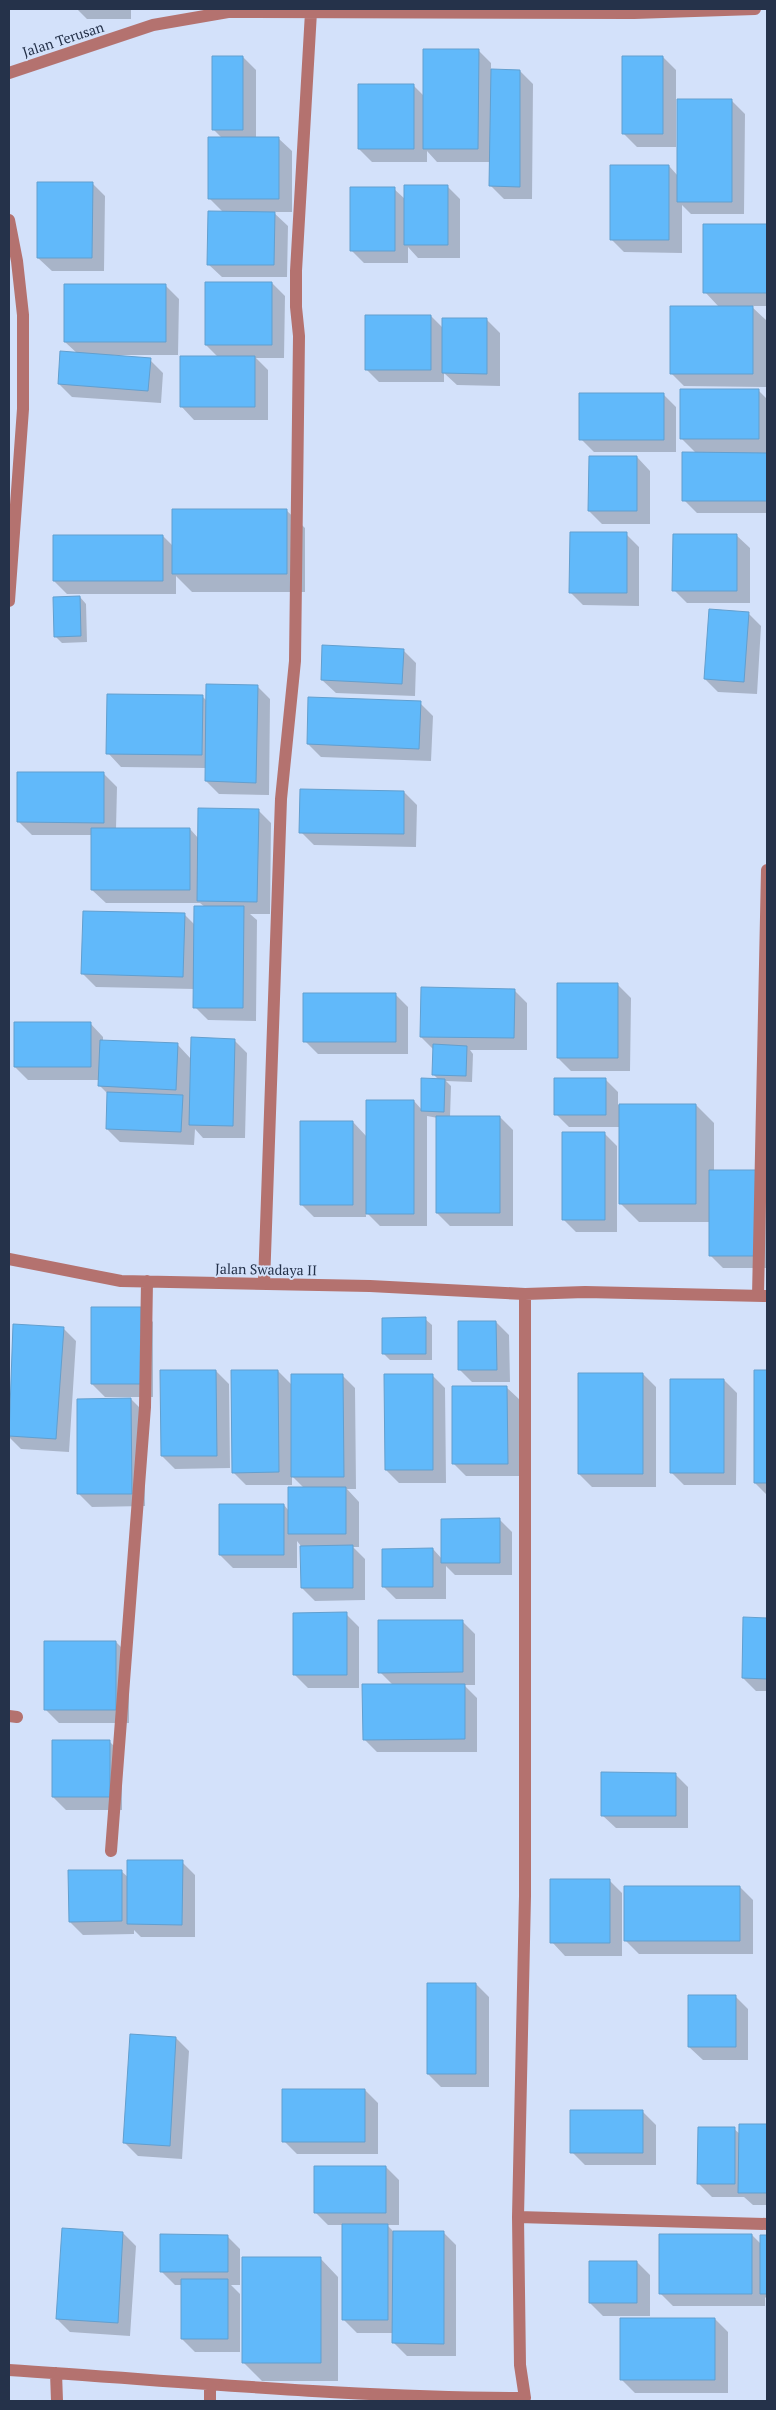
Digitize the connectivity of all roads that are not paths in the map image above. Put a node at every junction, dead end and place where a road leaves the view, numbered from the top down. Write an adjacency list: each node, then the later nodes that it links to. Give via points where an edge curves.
1 (755, 9): 2 (street, Jalan Terusan, via 634,14)
2 (311, 12): 3 (street, Jalan Terusan, via 228,12 153,25); 9 (street, via 296,271 299,336 295,661 281,798)
3 (9, 73)
4 (9, 220): 5 (street, via 23,314 23,409)
5 (9, 601)
6 (767, 870): 11 (street)
7 (9, 1258): 8 (street, Jalan Swadaya II, via 121,1281)
8 (146, 1281): 9 (street, Jalan Swadaya II); 12 (street, via 145,1406)
9 (264, 1284): 10 (street, Jalan Swadaya II)
10 (525, 1294): 11 (street, Jalan Swadaya II, via 585,1292); 13 (street, via 525,1896)
11 (763, 1296)
12 (111, 1850)
13 (518, 2217): 14 (street); 18 (street, via 520,2365)
14 (767, 2224)
15 (9, 2370): 16 (street)
16 (56, 2373): 17 (street); 19 (street)
17 (210, 2386): 18 (street); 20 (street)
18 (526, 2399)
19 (57, 2401)
20 (210, 2401)

